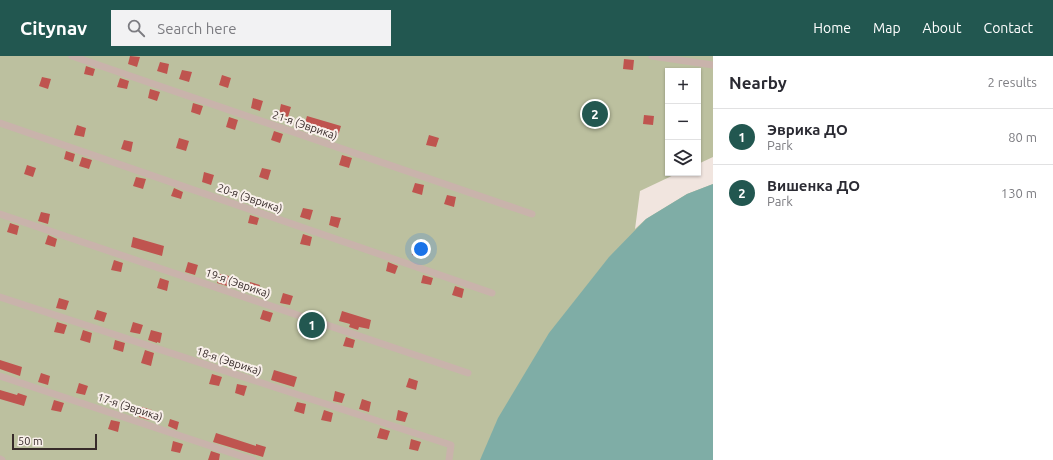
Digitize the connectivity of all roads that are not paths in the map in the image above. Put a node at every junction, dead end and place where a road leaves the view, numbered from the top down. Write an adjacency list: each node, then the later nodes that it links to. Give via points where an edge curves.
1 (72, 56): 6 (lane, 21-я (Эврика))
2 (652, 56): 3 (lane)
3 (713, 65)
4 (0, 123): 7 (lane, 20-я (Эврика))
5 (0, 214): 9 (lane, 19-я (Эврика))
6 (532, 214)
7 (492, 293)
8 (0, 297): 12 (lane, 18-я (Эврика), via 451,445)
9 (468, 373)
10 (0, 376): 11 (lane, 17-я (Эврика))
11 (253, 460)
12 (449, 460)

